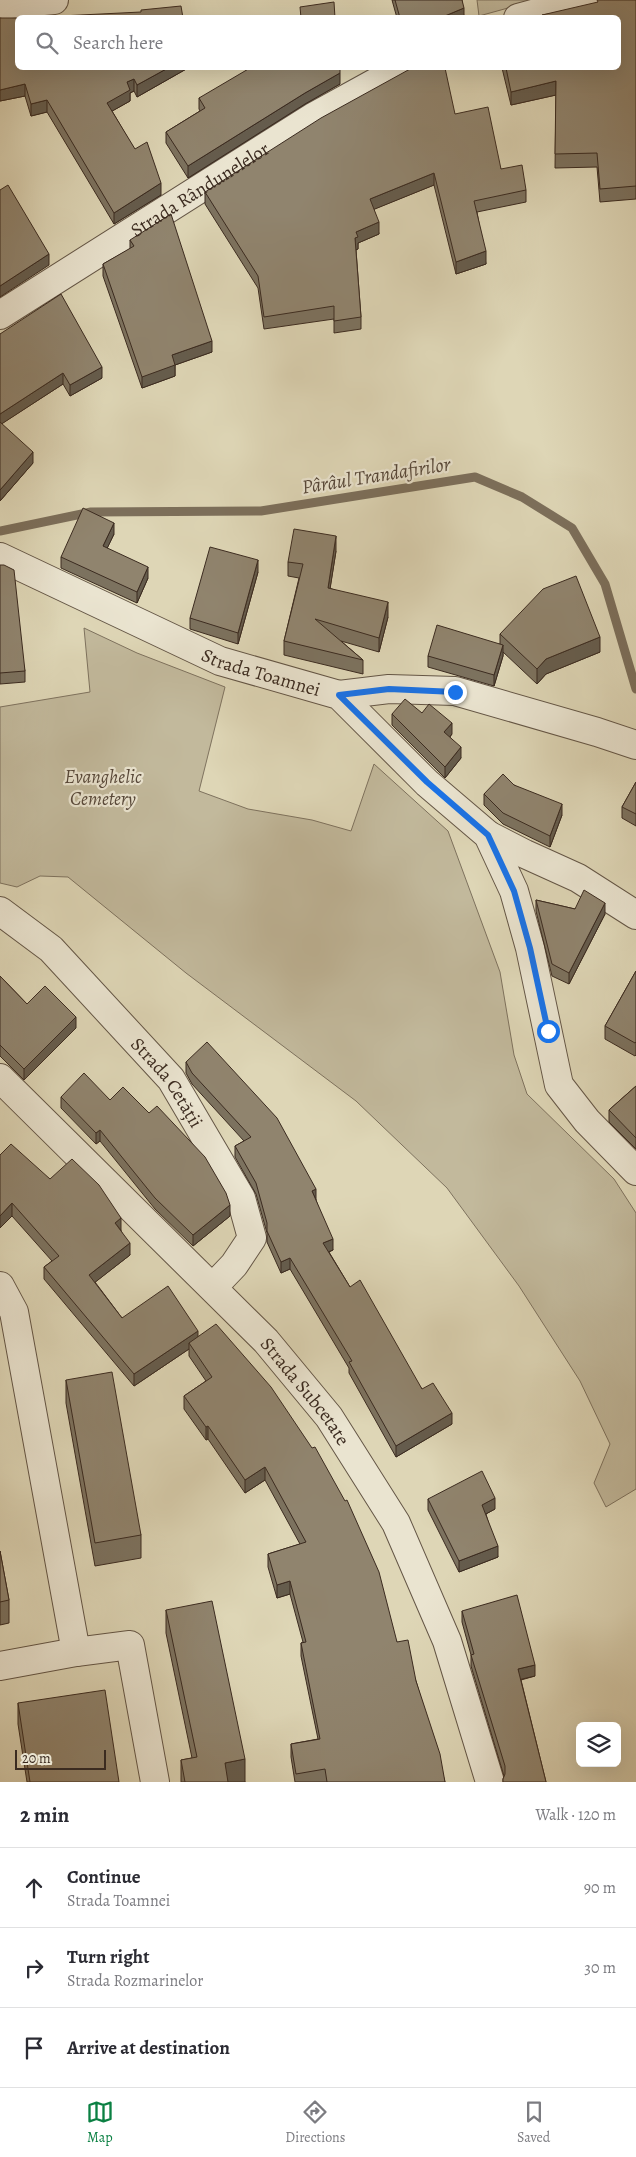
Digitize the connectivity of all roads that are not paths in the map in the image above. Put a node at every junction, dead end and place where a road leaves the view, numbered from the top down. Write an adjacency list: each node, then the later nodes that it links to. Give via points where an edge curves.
1 (54, 0): 3 (street)
2 (584, 0): 4 (street)
3 (0, 5)
4 (529, 15)
5 (398, 70): 6 (street, Strada Rândunelelor, via 313,117)
6 (0, 315)
7 (0, 557): 8 (street, Strada Toamnei, via 220,661)
8 (339, 695): 9 (street, via 389,689 455,692); 10 (street, Strada Toamnei, via 427,782)
9 (636, 745)
10 (488, 835): 12 (street, Strada Toamnei, via 578,878); 14 (street, Strada Toamnei, via 514,891 530,948 559,1085 587,1121)
11 (0, 912): 16 (street, Strada Cetății, via 50,949 171,1079 241,1198 252,1238 234,1265)
12 (636, 914)
13 (0, 1078): 16 (street, Strada Subcetate)
14 (636, 1172)
15 (0, 1286): 17 (street, via 14,1312)
16 (213, 1286): 20 (street, Strada Subcetate, via 266,1340 329,1417 396,1523 447,1641)
17 (76, 1652): 18 (street); 19 (street, via 130,1645)
18 (0, 1666)
19 (155, 1782)
20 (490, 1782)

